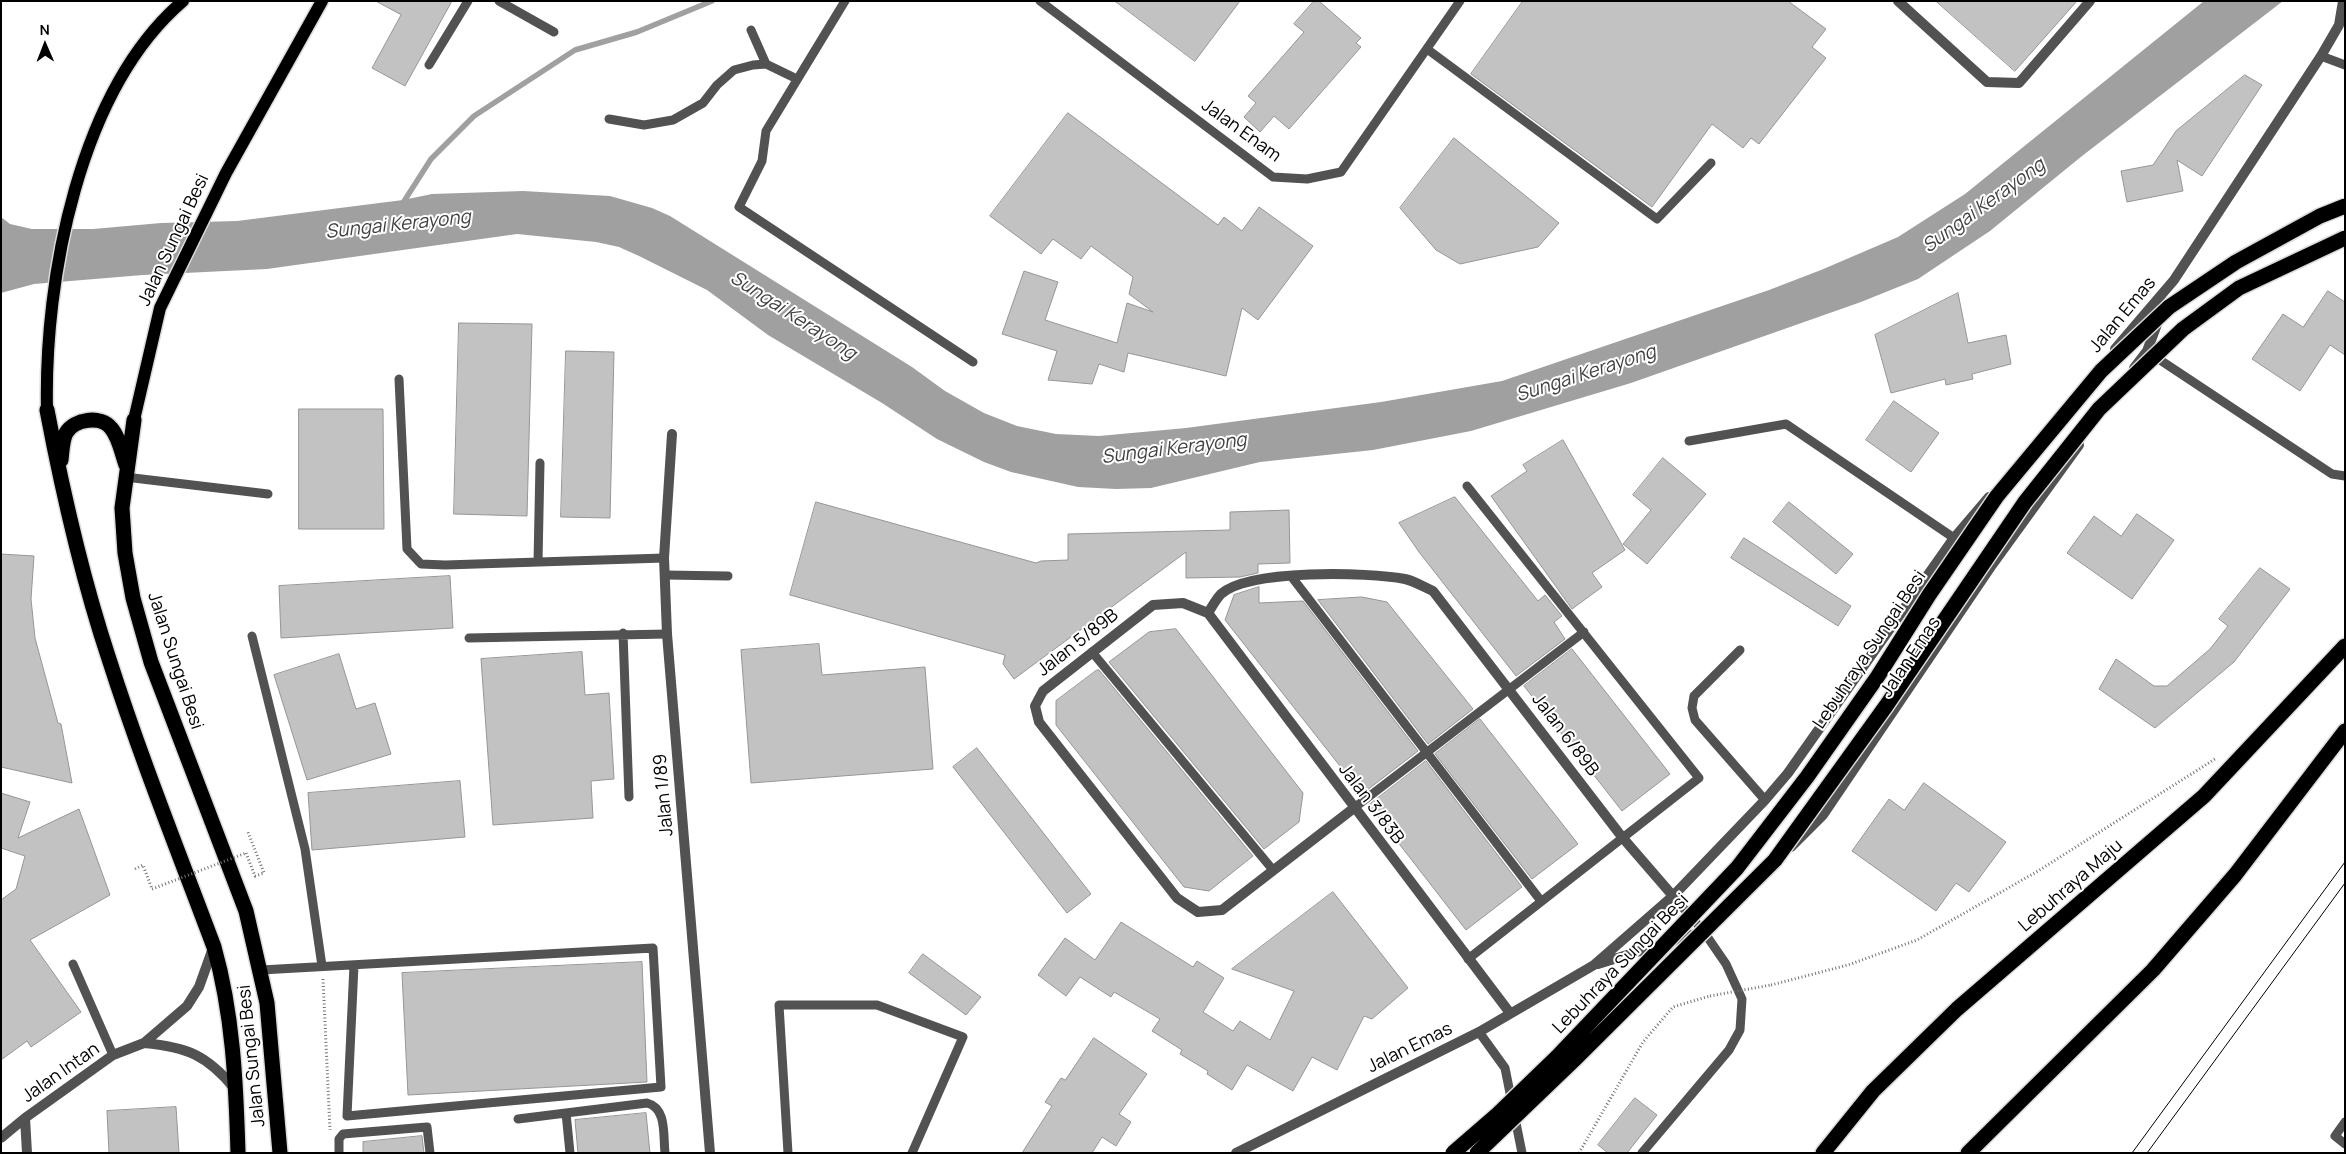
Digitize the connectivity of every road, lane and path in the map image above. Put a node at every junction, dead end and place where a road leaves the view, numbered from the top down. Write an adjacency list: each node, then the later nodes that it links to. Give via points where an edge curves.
1 (184, 1): 27 (main road, Jalan Sungai Besi, via 164,18 137,51 116,88 79,176 59,261 50,318)
2 (322, 1): 28 (main road, Jalan Sungai Besi, via 226,173 160,308)
3 (468, 1): 16 (lane)
4 (499, 1): 12 (lane)
5 (845, 1): 18 (lane)
6 (1040, 1): 13 (lane, Jalan Enam, via 1273,177 1307,179 1341,172)
7 (1460, 1): 13 (lane, Jalan Enam)
8 (1898, 1): 9 (street, via 1988,82 2019,84)
9 (2090, 1)
10 (2343, 1): 14 (street, Jalan Emas, via 2339,25)
11 (751, 30): 15 (lane)
12 (554, 32)
13 (1427, 49): 20 (lane, via 1657,219)
14 (2321, 56): 17 (lane); 23 (street, Jalan Emas)
15 (766, 64): 18 (lane); 19 (lane, via 734,70 717,84 704,103 673,120 644,125)
16 (429, 65)
17 (2345, 65)
18 (797, 79): 25 (lane, via 766,131 762,161 739,207)
19 (609, 119)
20 (1711, 163)
21 (2345, 206): 96 (highway, Lebuhraya Sungai Besi, bridge, via 2320,216 2236,262 2169,306 2101,371 1997,496 1868,692 1738,868 1557,1057)
22 (2345, 238): 97 (highway, Lebuhraya Sungai Besi, bridge, via 2239,288 2183,330 2099,409 2025,502 1886,706 1775,860)
23 (2174, 280): 24 (street, Jalan Emas); 37 (street, Jalan Emas)
24 (2147, 352): 34 (lane, via 2332,474); 65 (street, Jalan Emas, via 1992,565 1824,815)
25 (973, 362)
26 (399, 379): 39 (lane, via 407,549 421,564)
27 (47, 410): 32 (highway, Jalan Sungai Besi)
28 (134, 420): 33 (highway, Jalan Sungai Besi)
29 (672, 434): 38 (street, Jalan 1/89)
30 (1689, 441): 37 (lane, via 1786,424)
31 (540, 464): 39 (lane)
32 (59, 472): 33 (highway, via 66,433 87,420 102,421 112,428); 66 (highway, Jalan Sungai Besi, via 108,659)
33 (126, 472): 36 (lane); 72 (highway, Jalan Sungai Besi, via 122,508 133,598 151,662 246,911)
34 (2345, 476)
35 (1467, 486): 44 (lane)
36 (268, 494)
37 (1954, 538): 57 (street, Jalan Emas, via 1788,773)
38 (664, 558): 39 (lane); 40 (street, Jalan 1/89)
39 (538, 562)
40 (665, 575): 41 (lane); 46 (street, Jalan 1/89)
41 (728, 576)
42 (1291, 576): 43 (street, via 1244,582 1222,594); 52 (street, Jalan 6/89B, via 1373,575 1407,579 1433,591); 54 (lane)
43 (1208, 613): 51 (street, Jalan 5/89B, via 1183,603 1153,606); 58 (street, Jalan 3/83B)
44 (1584, 632): 52 (lane); 60 (lane, via 1699,778)
45 (623, 633): 46 (lane); 48 (lane); 56 (lane)
46 (667, 634): 92 (street, Jalan 1/89)
47 (252, 636): 71 (lane, via 305,849)
48 (469, 638)
49 (2345, 646): 101 (highway, Lebuhraya Maju, via 2204,796 1950,1016 1873,1091)
50 (1740, 650): 57 (lane, via 1694,696 1692,708 1695,720)
51 (1092, 652): 62 (lane); 62 (street, Jalan 5/89B, via 1043,691 1035,706 1039,722 1177,898 1198,912 1222,910)
52 (1510, 690): 54 (lane); 60 (street, Jalan 6/89B)
53 (2345, 731): 102 (highway, via 2235,875 2153,970)
54 (1426, 753): 58 (lane); 64 (lane)
55 (2220, 756): 99 (path, bridge, via 2038,871 1917,940 1848,965 1673,1007 1643,1042)
56 (629, 797)
57 (1765, 800): 63 (street, Jalan Emas)
58 (1354, 808): 62 (street, Jalan 5/89B); 67 (street, Jalan 3/83B)
59 (248, 832): 61 (path, bridge, via 264,873 255,876 246,853 152,889 143,865)
60 (1622, 837): 63 (street, Jalan 6/89B); 64 (lane)
61 (135, 869)
62 (1273, 870)
63 (1673, 896): 65 (lane); 70 (street, Jalan Emas)
64 (1541, 902): 67 (lane)
65 (1704, 932): 70 (street, Jalan Emas); 100 (lane, via 1726,964 1742,999 1740,1030 1729,1050)
66 (214, 947): 75 (street, Jalan Intan, via 199,987 187,1006); 77 (highway, Jalan Sungai Besi, via 230,1015)
67 (1468, 958): 73 (street, Jalan 3/83B)
68 (73, 964): 76 (lane)
69 (354, 965): 69 (lane, via 347,1116 661,1087 653,948); 71 (lane)
70 (1594, 965): 73 (street, Jalan Emas)
71 (322, 966): 72 (lane); 83 (path, via 329,1129)
72 (261, 970): 87 (highway, Jalan Sungai Besi, via 268,1012)
73 (1510, 1013): 74 (street, Jalan Emas)
74 (1479, 1032): 95 (street, Jalan Emas); 98 (lane, via 1505,1068)
75 (144, 1043): 76 (street, Jalan Intan); 77 (street, Jalan Intan, via 175,1046 199,1054 219,1068)
76 (113, 1055): 79 (street, Jalan Intan)
77 (236, 1090): 86 (highway, Jalan Sungai Besi)
78 (566, 1113): 80 (lane); 90 (lane); 91 (lane, via 647,1103 654,1105 661,1112)
79 (25, 1118): 82 (street, Jalan Intan); 85 (street)
80 (518, 1119)
81 (2345, 1122): 84 (lane, via 2334,1136)
82 (1, 1138)
83 (339, 1139): 88 (lane); 89 (lane, via 343,1134 427,1127)
84 (2345, 1144)
85 (28, 1153)
86 (238, 1153)
87 (280, 1153)
88 (339, 1153)
89 (430, 1153)
90 (570, 1153)
91 (665, 1153)
92 (710, 1153)
93 (788, 1153): 94 (lane, via 779,1005 877,1005 963,1037)
94 (912, 1153)
95 (1236, 1153)
96 (1453, 1153)
97 (1476, 1153)
98 (1522, 1153)
99 (1579, 1153)
100 (1642, 1153)
101 (1823, 1153)
102 (1968, 1153)

